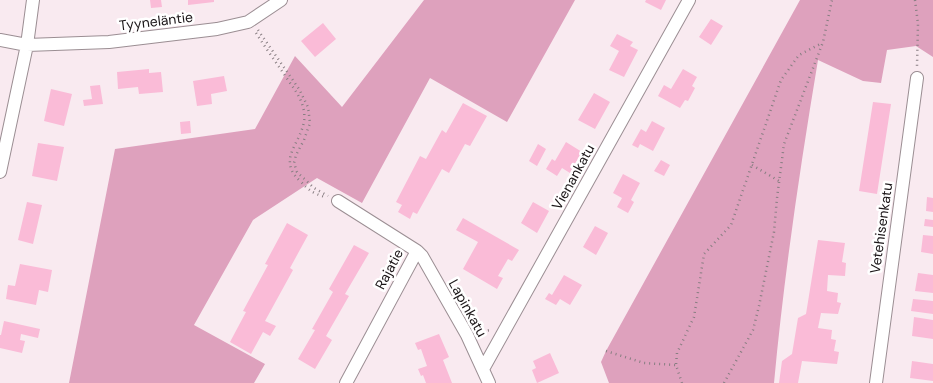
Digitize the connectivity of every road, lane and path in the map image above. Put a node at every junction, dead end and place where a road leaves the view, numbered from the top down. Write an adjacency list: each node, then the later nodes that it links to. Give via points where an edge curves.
1 (33, 0): 9 (street)
2 (281, 0): 6 (street, Tyyneläntie)
3 (689, 0): 18 (street, Vienankatu)
4 (832, 0): 8 (path)
5 (915, 0): 10 (path)
6 (249, 21): 9 (street, Tyyneläntie, via 217,29 110,42); 14 (path, via 303,107 306,121 289,164 293,174 312,193)
7 (0, 40): 9 (street, Tyyneläntie)
8 (823, 42): 11 (path, via 799,55 781,80); 13 (path, via 784,144)
9 (27, 45): 12 (street)
10 (917, 78): 23 (street, Vetehisenkatu)
11 (752, 164): 13 (path); 17 (path, via 731,225 704,254 694,317 677,353)
12 (0, 172)
13 (779, 181): 22 (path, via 774,232 753,330)
14 (338, 201): 15 (street, Rajatie)
15 (416, 252): 18 (street, Lapinkatu, via 422,256); 19 (street, Rajatie)
16 (606, 351): 17 (path, via 644,363)
17 (676, 365): 21 (path)
18 (483, 369): 20 (street, Lapinkatu)
19 (346, 383)
20 (489, 383)
21 (682, 383)
22 (724, 383)
23 (876, 383)

